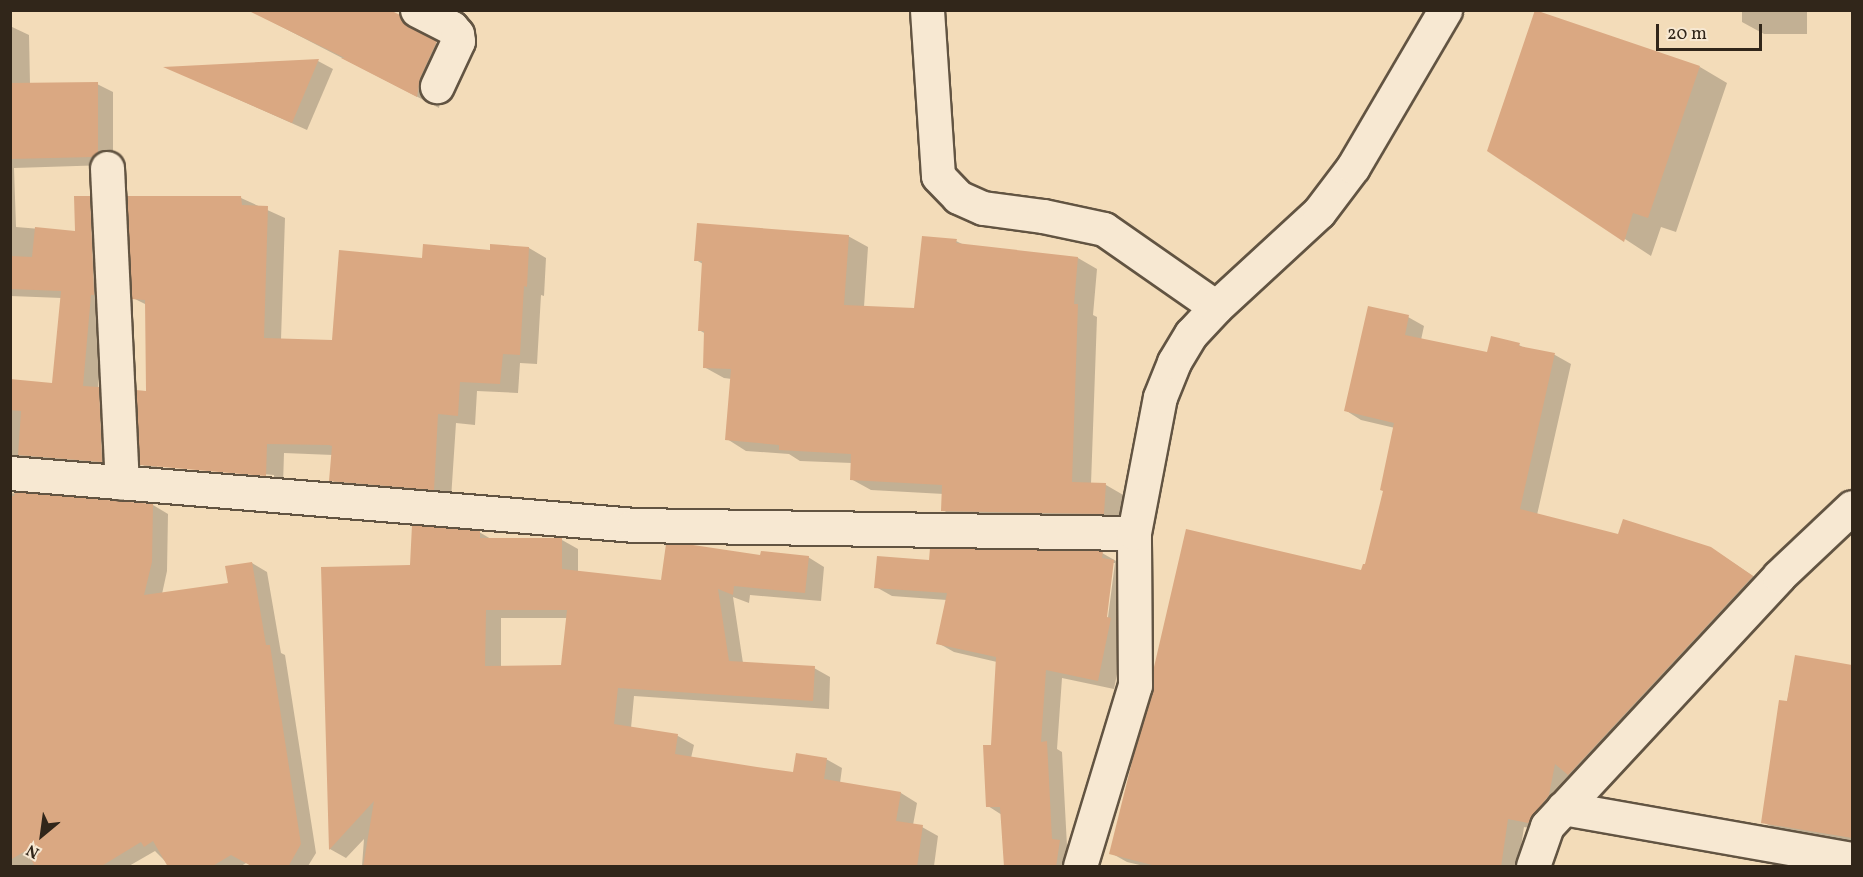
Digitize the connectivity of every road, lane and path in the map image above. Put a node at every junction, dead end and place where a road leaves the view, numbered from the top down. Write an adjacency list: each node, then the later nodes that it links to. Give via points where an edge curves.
1 (417, 10): 4 (street, via 457,34 458,41)
2 (927, 10): 6 (street, via 938,176 958,197 983,208 1104,229)
3 (1446, 10): 6 (street, via 1353,167 1319,212)
4 (437, 86)
5 (107, 168): 8 (street)
6 (1215, 307): 10 (street, via 1191,334 1160,397)
7 (10, 473): 8 (street)
8 (122, 483): 10 (street, via 634,525)
9 (1852, 507): 11 (street, via 1779,576)
10 (1134, 533): 13 (street, via 1135,685)
11 (1563, 808): 12 (street); 14 (street, via 1546,826)
12 (1852, 859)
13 (1080, 867)
14 (1533, 867)

